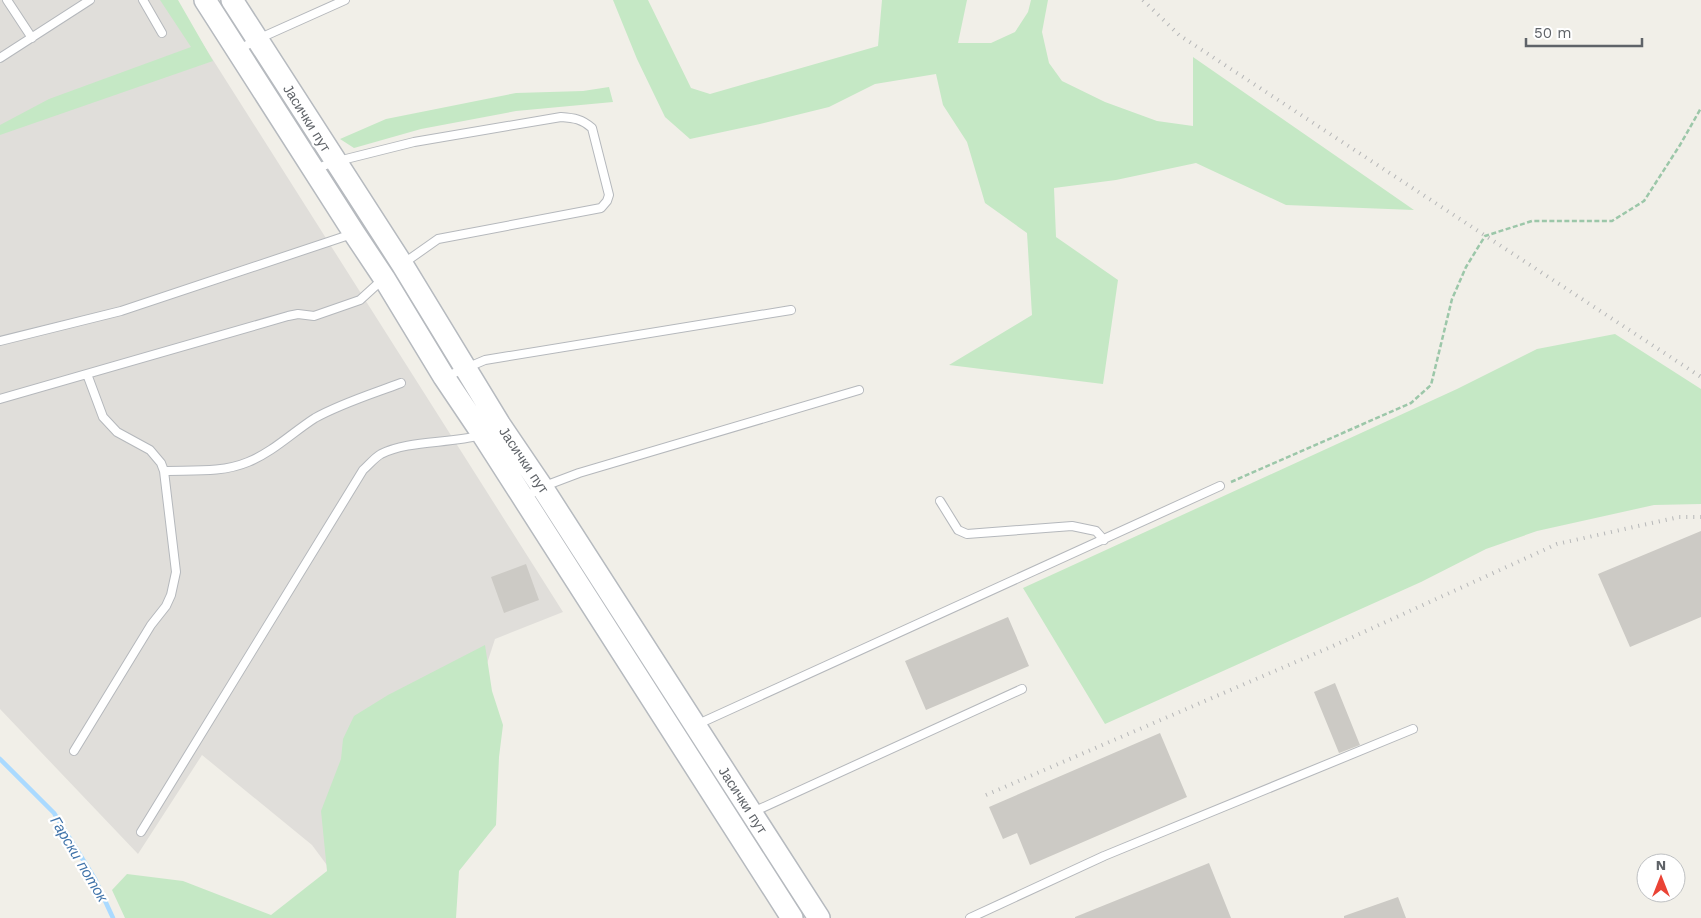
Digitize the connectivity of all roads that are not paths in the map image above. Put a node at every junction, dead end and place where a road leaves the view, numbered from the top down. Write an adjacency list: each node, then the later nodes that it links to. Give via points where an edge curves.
1 (7, 0): 8 (lane)
2 (90, 0): 8 (lane)
3 (143, 0): 7 (lane)
4 (205, 0): 10 (main road, Јасички пут)
5 (232, 0): 9 (main road, Јасички пут)
6 (345, 0): 9 (lane)
7 (162, 33)
8 (32, 38): 11 (lane)
9 (258, 39): 10 (lane); 12 (main road, Јасички пут)
10 (238, 51): 13 (main road, Јасички пут)
11 (0, 58)
12 (334, 162): 13 (lane); 15 (main road, Јасички пут); 15 (lane, via 414,142 561,117 585,121 592,128 609,195 601,208 438,239)
13 (314, 170): 14 (main road, Јасички пут)
14 (354, 233): 15 (main road, Јасички пут); 17 (lane, via 122,311)
15 (393, 271): 18 (main road, Јасички пут); 19 (lane, via 360,300 314,316 288,316); 20 (main road, Јасички пут)
16 (791, 310): 18 (lane, via 485,360)
17 (0, 342)
18 (465, 368): 20 (lane); 24 (main road, Јасички пут)
19 (87, 374): 23 (lane); 25 (lane, via 106,421 126,438 150,450)
20 (444, 377): 24 (main road, Јасички пут)
21 (400, 383): 25 (lane, via 318,417 248,462 216,470)
22 (859, 390): 27 (lane, via 579,473)
23 (0, 399)
24 (491, 430): 27 (main road, Јасички пут); 28 (main road, Јасички пут); 36 (lane, via 468,439 397,448 379,455 363,470)
25 (164, 471): 34 (lane, via 175,560 171,595)
26 (1220, 486): 30 (lane)
27 (542, 487): 28 (lane); 33 (main road, Јасички пут)
28 (523, 499): 33 (main road, Јасички пут)
29 (940, 501): 30 (lane, via 958,530 967,534 1072,526 1096,531)
30 (1104, 540): 33 (lane)
31 (1022, 689): 35 (lane)
32 (1414, 729): 39 (lane, via 1104,856)
33 (684, 730): 35 (main road, Јасички пут)
34 (74, 751)
35 (741, 818): 37 (main road, Јасички пут); 38 (main road, Јасички пут)
36 (141, 832)
37 (792, 918)
38 (819, 918)
39 (970, 918)

